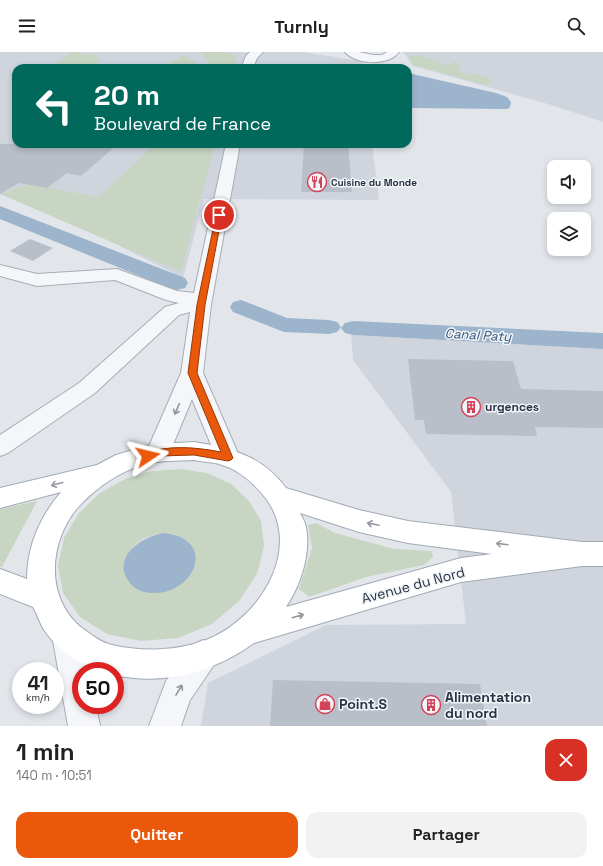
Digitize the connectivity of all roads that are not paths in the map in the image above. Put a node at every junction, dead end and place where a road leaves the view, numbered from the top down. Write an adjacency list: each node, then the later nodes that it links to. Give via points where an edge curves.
1 (351, 52): 2 (street, via 361,57 375,58)
2 (393, 52)
3 (251, 53): 4 (street)
4 (248, 64)
5 (232, 148): 7 (street)
6 (0, 270): 7 (street, via 37,280 117,274 173,296)
7 (201, 303): 8 (street); 9 (street, via 172,311 86,388)
8 (192, 373): 10 (street, one-way to 10); 11 (street)
9 (0, 448)
10 (158, 453): 11 (main road, via 194,451); 12 (main road, via 127,461)
11 (228, 458): 13 (main road, via 257,473)
12 (108, 471): 14 (main road, one-way to 14); 17 (main road, via 89,482 71,498 52,524 41,555 40,586)
13 (280, 496): 15 (main road, Avenue du Nord, one-way to 13, via 408,532 359,521); 18 (main road, via 291,520 294,548 288,577 273,606)
14 (0, 498)
15 (592, 554): 18 (main road, Avenue du Nord, one-way to 15, via 461,570)
16 (0, 581): 17 (main road)
17 (44, 598): 19 (main road, via 49,613)
18 (247, 631): 20 (main road, via 227,645)
19 (67, 635): 20 (main road, via 94,654 129,663 166,664); 21 (street)
20 (203, 655): 22 (street, one-way to 20, via 177,692)
21 (84, 726)
22 (165, 726)

